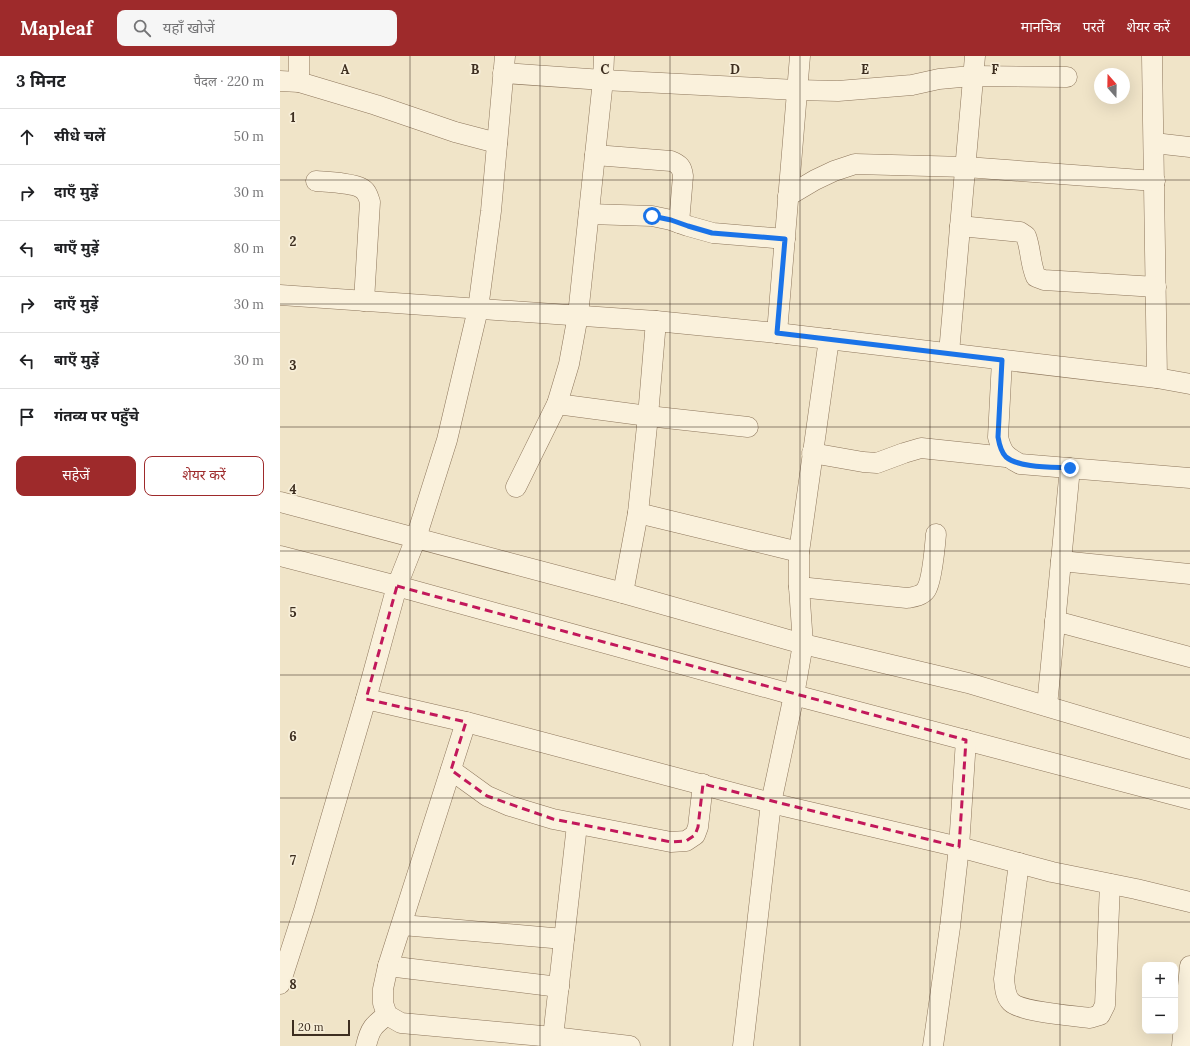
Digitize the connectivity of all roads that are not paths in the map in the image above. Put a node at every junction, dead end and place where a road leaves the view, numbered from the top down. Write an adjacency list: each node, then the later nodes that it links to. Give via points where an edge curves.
1 (299, 56): 10 (street)
2 (604, 56): 9 (street)
3 (800, 56): 11 (street)
4 (975, 56): 7 (street)
5 (1152, 56): 12 (street)
6 (504, 65): 9 (street); 13 (street)
7 (972, 76): 8 (street); 11 (street, via 912,85 845,90); 16 (street)
8 (1067, 77)
9 (603, 80): 11 (street); 15 (street)
10 (289, 82): 13 (street, via 376,105)
11 (797, 90): 19 (street)
12 (1154, 143): 14 (street); 18 (street)
13 (497, 144): 27 (street)
14 (1190, 147)
15 (595, 155): 20 (street); 21 (street, via 671,161 678,164 682,168 683,176)
16 (966, 167): 18 (street); 19 (street, via 855,164 815,180); 22 (street)
17 (316, 181): 26 (street, via 355,186 368,194 370,202)
18 (1155, 181): 24 (street)
19 (788, 196): 23 (street)
20 (589, 214): 21 (street, via 652,216); 28 (street)
21 (679, 223): 23 (street, via 712,233)
22 (960, 226): 24 (street, via 1020,232 1026,236 1036,277 1044,280); 32 (street)
23 (785, 239): 30 (street)
24 (1156, 287): 34 (street)
25 (280, 295): 26 (street)
26 (364, 301): 27 (street)
27 (478, 309): 28 (street); 47 (street, via 447,440)
28 (578, 315): 29 (street); 36 (street, via 569,364)
29 (656, 321): 30 (street); 37 (street)
30 (777, 333): 31 (street)
31 (829, 339): 32 (street); 39 (street)
32 (949, 353): 33 (street)
33 (1002, 360): 34 (street); 40 (street, via 998,437)
34 (1157, 378): 35 (street)
35 (1190, 384)
36 (557, 404): 37 (street); 43 (street)
37 (648, 416): 38 (street); 45 (street)
38 (748, 427)
39 (812, 453): 40 (street, via 877,464 904,452 921,448); 48 (street)
40 (1006, 457): 41 (street, via 1020,464)
41 (1070, 468): 42 (street); 50 (street)
42 (1190, 478)
43 (516, 487)
44 (280, 502): 47 (street)
45 (638, 513): 48 (street); 54 (street)
46 (936, 534): 53 (street, via 931,574 926,590 918,596 906,598)
47 (416, 538): 52 (street); 54 (street)
48 (799, 552): 53 (street)
49 (280, 556): 52 (street)
50 (1061, 561): 51 (street); 55 (street)
51 (1190, 574)
52 (397, 586): 58 (street); 59 (street)
53 (799, 587): 56 (street)
54 (623, 593): 56 (street)
55 (1055, 621): 57 (street); 60 (street)
56 (803, 644): 58 (street); 60 (street, via 968,683)
57 (1190, 657)
58 (794, 695): 62 (street); 67 (street)
59 (366, 699): 61 (street); 77 (street)
60 (1046, 706): 63 (street)
61 (466, 722): 64 (street); 65 (street)
62 (966, 740): 66 (street); 69 (street)
63 (1190, 749)
64 (451, 770): 68 (street, via 498,801); 73 (street)
65 (703, 784): 67 (street); 68 (street, via 698,827 695,835 686,841 671,842)
66 (1190, 799)
67 (771, 803): 69 (street); 83 (street)
68 (577, 825): 74 (street)
69 (959, 847): 70 (street); 84 (street)
70 (1019, 863): 71 (street); 71 (street, via 1004,979 1005,992 1012,1002 1024,1008 1090,1018 1100,1015 1105,1005)
71 (1110, 884): 72 (street)
72 (1190, 902)
73 (402, 925): 74 (street); 75 (street)
74 (564, 939): 78 (street)
75 (388, 966): 78 (street); 79 (street, via 383,1003)
76 (1190, 966): 85 (street)
77 (280, 984)
78 (559, 987): 80 (street)
79 (388, 1015): 80 (street, via 401,1023); 81 (street, via 374,1025)
80 (552, 1041): 82 (street)
81 (366, 1046)
82 (630, 1046)
83 (743, 1046)
84 (933, 1046)
85 (1182, 1046)

